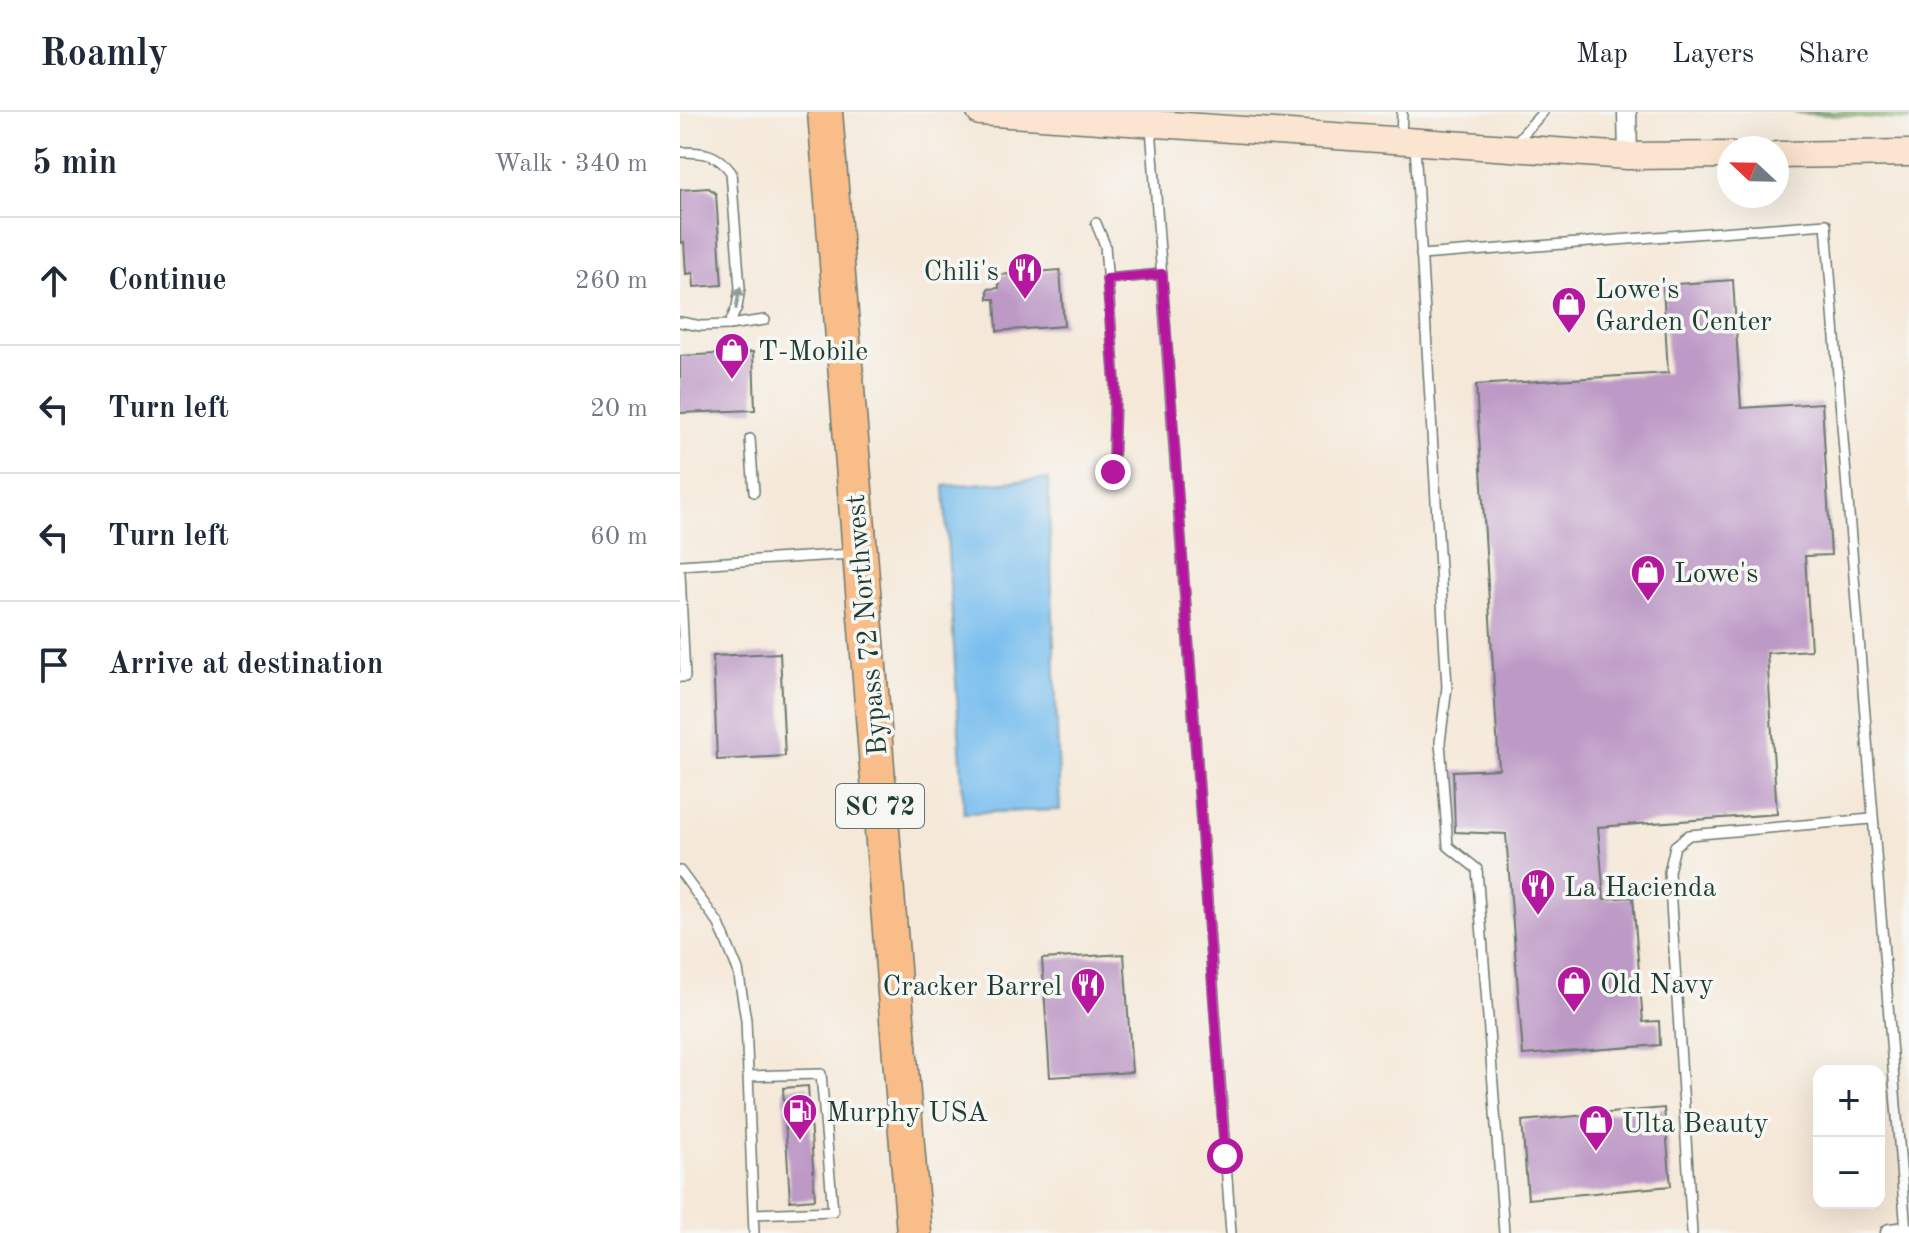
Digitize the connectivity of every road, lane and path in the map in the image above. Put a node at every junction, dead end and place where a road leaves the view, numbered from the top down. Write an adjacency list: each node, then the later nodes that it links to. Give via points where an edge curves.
1 (825, 112): 24 (highway, Bypass 72 Northwest / SC 72)
2 (980, 112): 6 (street)
3 (1402, 112): 7 (lane)
4 (1543, 112): 8 (lane)
5 (1627, 112): 13 (street)
6 (1152, 118): 7 (street); 16 (lane)
7 (1408, 141): 8 (street); 15 (lane)
8 (1510, 148): 13 (street)
9 (680, 152): 20 (lane, one-way to 9, via 740,288 731,172 721,159)
10 (1909, 153): 12 (street)
11 (1717, 155): 13 (street)
12 (1789, 155)
13 (1628, 156)
14 (1096, 223): 17 (lane, via 1105,245)
15 (1421, 255): 28 (lane, via 1826,224); 36 (lane, via 1447,687 1440,742 1448,846 1477,869)
16 (1162, 274): 17 (lane); 35 (lane)
17 (1107, 279): 22 (lane, via 1115,384)
18 (765, 320): 20 (lane)
19 (680, 322): 20 (lane)
20 (729, 325)
21 (750, 439): 23 (lane)
22 (1113, 472)
23 (754, 492)
24 (860, 554): 25 (lane); 34 (highway, Bypass 72 Northwest / SC 72)
25 (680, 565)
26 (680, 573): 27 (lane, via 685,677)
27 (680, 677)
28 (1871, 819): 32 (lane); 37 (lane, via 1689,835 1675,846 1669,872)
29 (680, 871): 30 (lane, via 719,924 738,970)
30 (748, 1076): 31 (lane); 31 (lane, via 821,1074 833,1211)
31 (754, 1214): 33 (lane)
32 (1898, 1232)
33 (754, 1233)
34 (914, 1233)
35 (1231, 1233)
36 (1504, 1233)
37 (1692, 1233)

